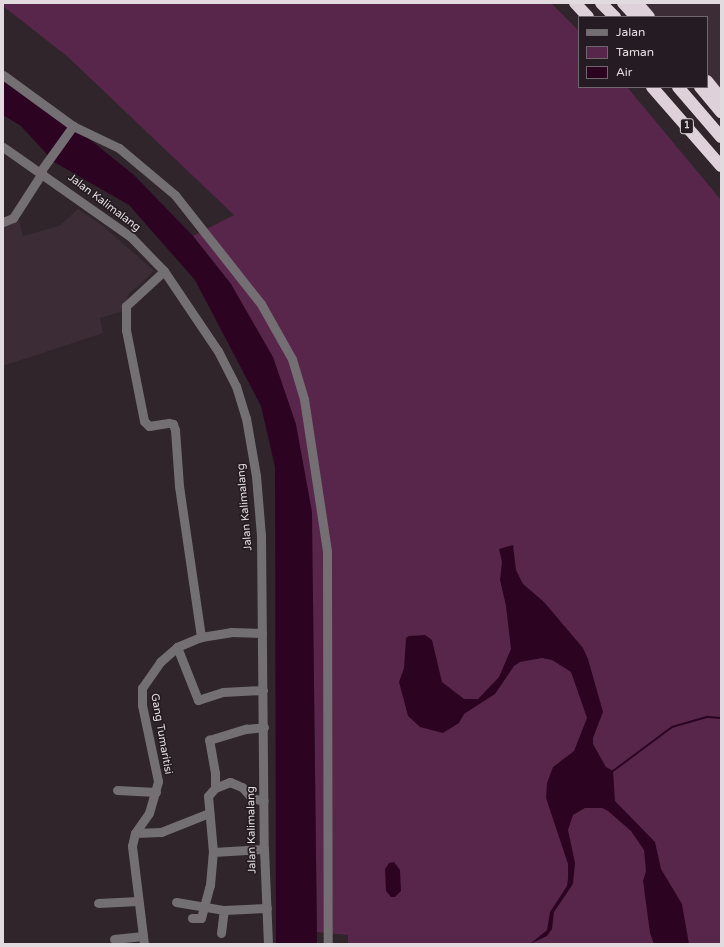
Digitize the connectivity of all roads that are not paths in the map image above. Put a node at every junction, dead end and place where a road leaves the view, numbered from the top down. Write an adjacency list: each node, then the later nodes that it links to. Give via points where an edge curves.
1 (575, 3): 5 (highway)
2 (601, 3): 6 (highway)
3 (623, 3): 7 (highway)
4 (637, 3): 8 (highway)
5 (587, 16)
6 (614, 16)
7 (635, 16)
8 (648, 16)
9 (3, 75): 16 (street)
10 (708, 82): 14 (highway)
11 (653, 88): 19 (highway, 1)
12 (679, 88): 17 (highway, 1)
13 (701, 88): 15 (highway)
14 (721, 98)
15 (721, 112)
16 (71, 128): 20 (street); 47 (street, via 119,148 181,202 268,315 292,359 300,386 322,504 327,551)
17 (721, 136)
18 (3, 147): 20 (street, Jalan Kalimalang)
19 (721, 166)
20 (42, 170): 21 (street, via 13,218); 22 (street, Jalan Kalimalang, via 131,237)
21 (3, 222)
22 (164, 271): 23 (street, Jalan Kalimalang, via 224,362 236,386 246,418 257,484 261,536); 24 (street, via 126,306 126,330 144,421 149,426 173,424 175,430 179,486)
23 (262, 632): 24 (street, Gang Tumaritisi, via 230,632); 26 (street, Jalan Kalimalang)
24 (201, 637): 25 (street, Gang Tumaritisi)
25 (176, 647): 26 (street, via 198,700 223,692); 30 (street, Gang Tumaritisi, via 147,678 141,694 157,775)
26 (263, 690): 27 (street, Jalan Kalimalang)
27 (264, 727): 28 (street, via 246,729 209,740); 31 (street, Jalan Kalimalang)
28 (215, 788): 31 (street, via 230,782 242,787 253,799); 32 (street, via 208,796)
29 (118, 790): 30 (street)
30 (156, 792): 33 (street, Gang Tumaritisi, via 149,813)
31 (264, 801): 34 (street, Jalan Kalimalang)
32 (209, 813): 33 (street, via 161,832); 35 (street)
33 (135, 833): 36 (street, Gang Tumaritisi, via 132,846)
34 (264, 850): 35 (street); 40 (street, Jalan Kalimalang)
35 (213, 852): 39 (street)
36 (138, 901): 38 (street); 45 (street, Gang Tumaritisi)
37 (176, 902): 39 (street)
38 (98, 903)
39 (205, 907): 41 (street); 42 (street, via 200,919)
40 (267, 908): 41 (street); 46 (street, Jalan Kalimalang)
41 (224, 910): 43 (street)
42 (192, 918)
43 (221, 933)
44 (114, 939): 45 (street)
45 (143, 940)
46 (268, 944)
47 (328, 944)

